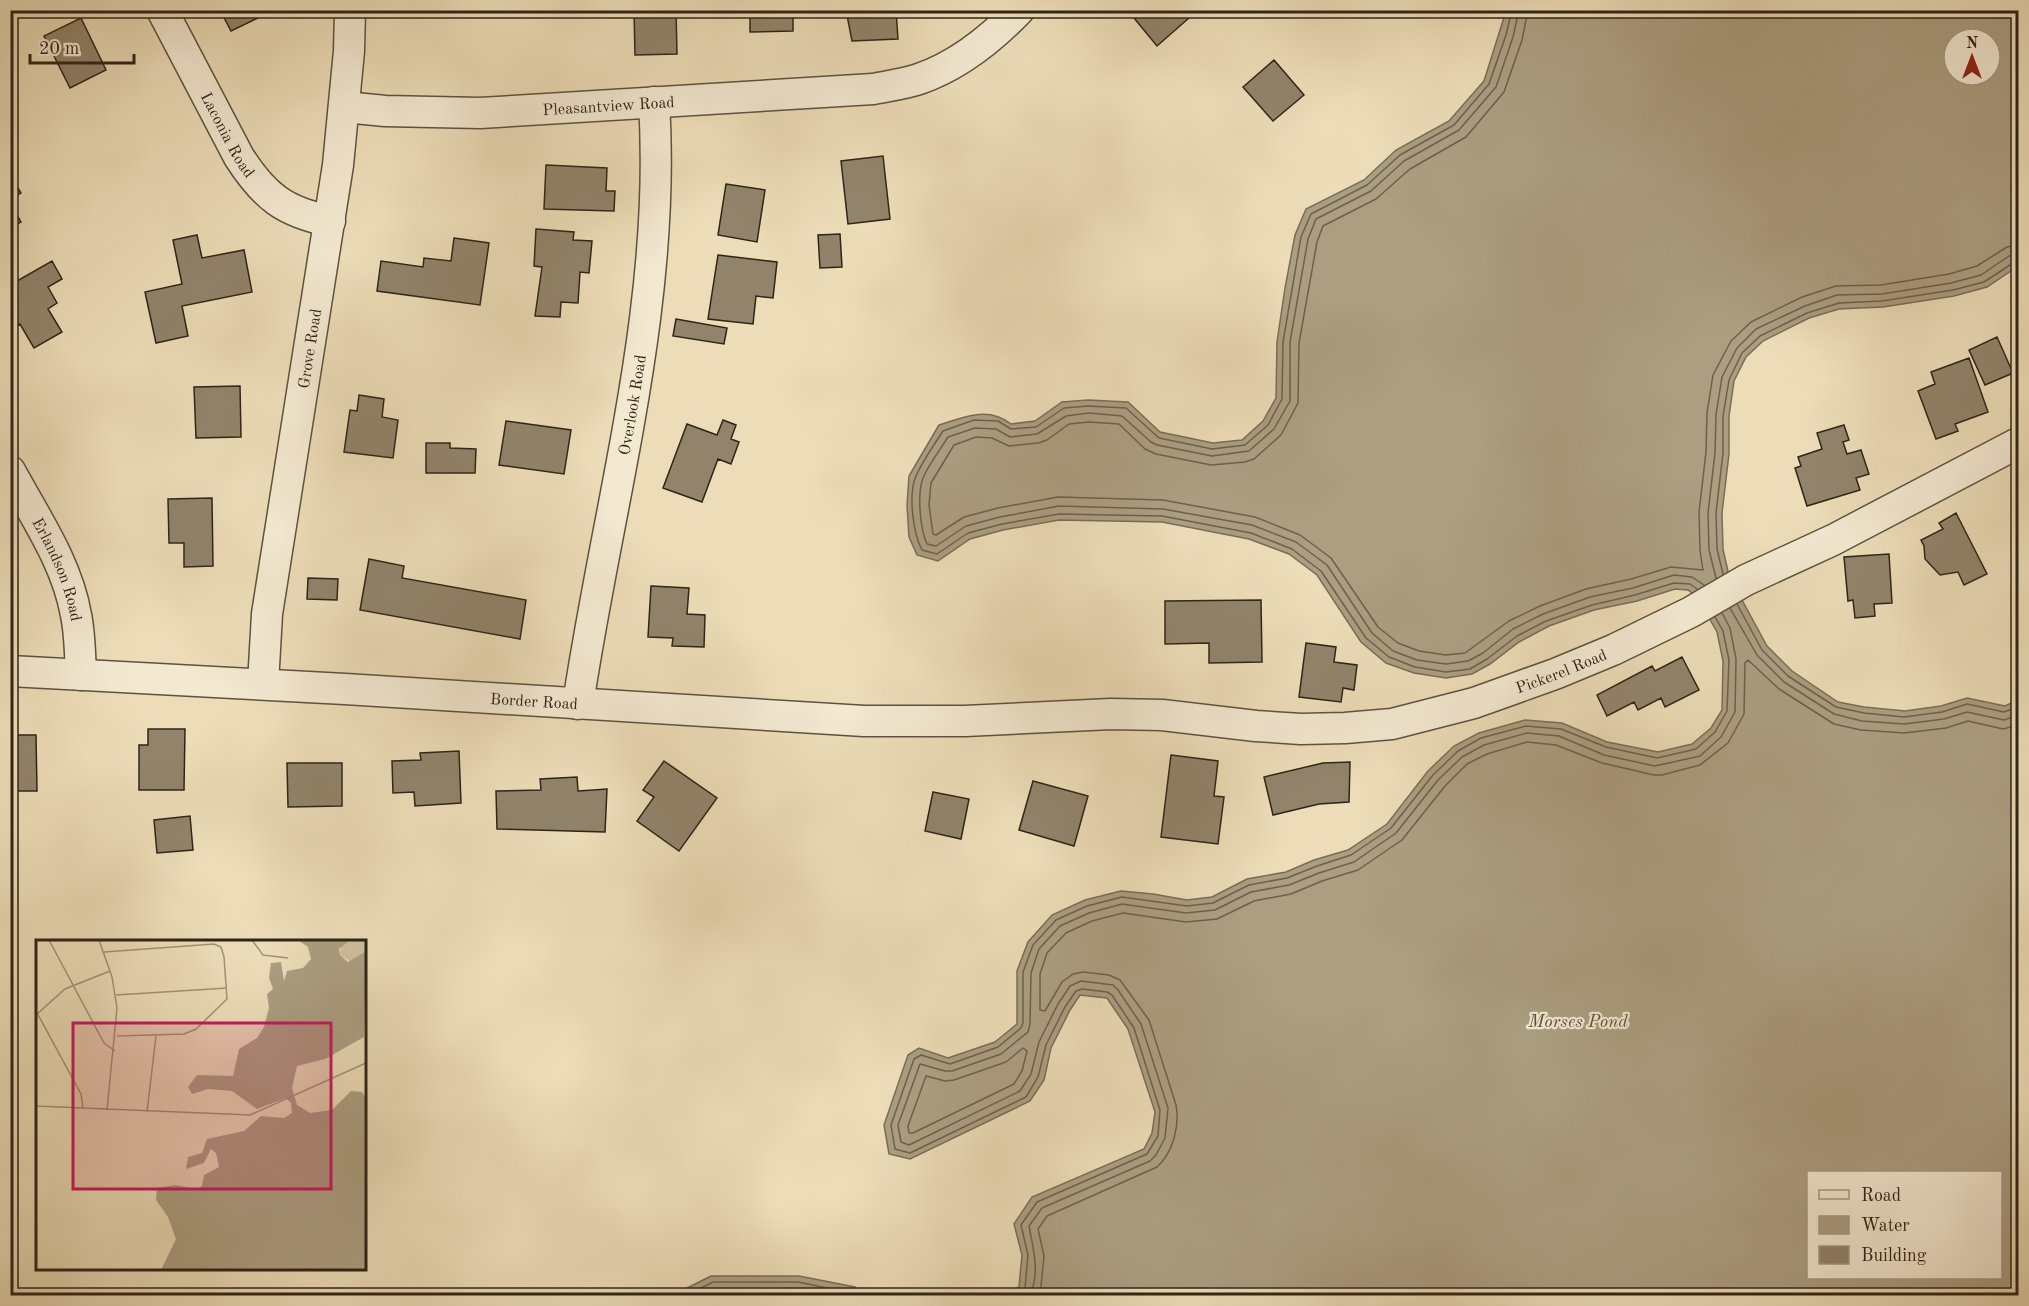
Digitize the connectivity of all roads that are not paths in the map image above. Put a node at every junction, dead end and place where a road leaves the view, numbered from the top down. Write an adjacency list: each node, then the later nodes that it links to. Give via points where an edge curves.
1 (162, 10): 6 (street, Laconia Road, via 253,178 284,207)
2 (350, 10): 5 (street, Grove Road)
3 (1019, 10): 4 (street, Pleasantview Road, via 971,52 918,80 873,89)
4 (654, 102): 5 (street, Pleasantview Road, via 480,113); 12 (street, Overlook Road, via 652,268 632,408)
5 (345, 107): 6 (street, Grove Road)
6 (330, 221): 11 (street, Grove Road, via 267,614)
7 (2019, 443): 13 (street, Pickerel Road, via 1613,650 1474,703 1392,724 1345,728 1300,729 1161,715)
8 (10, 471): 10 (street, Erlandson Road, via 58,559 69,588 76,614)
9 (10, 671): 10 (street, Border Road)
10 (81, 675): 11 (street, Border Road)
11 (262, 684): 12 (street, Border Road)
12 (578, 704): 13 (street, Border Road, via 864,721)
13 (1057, 716)

